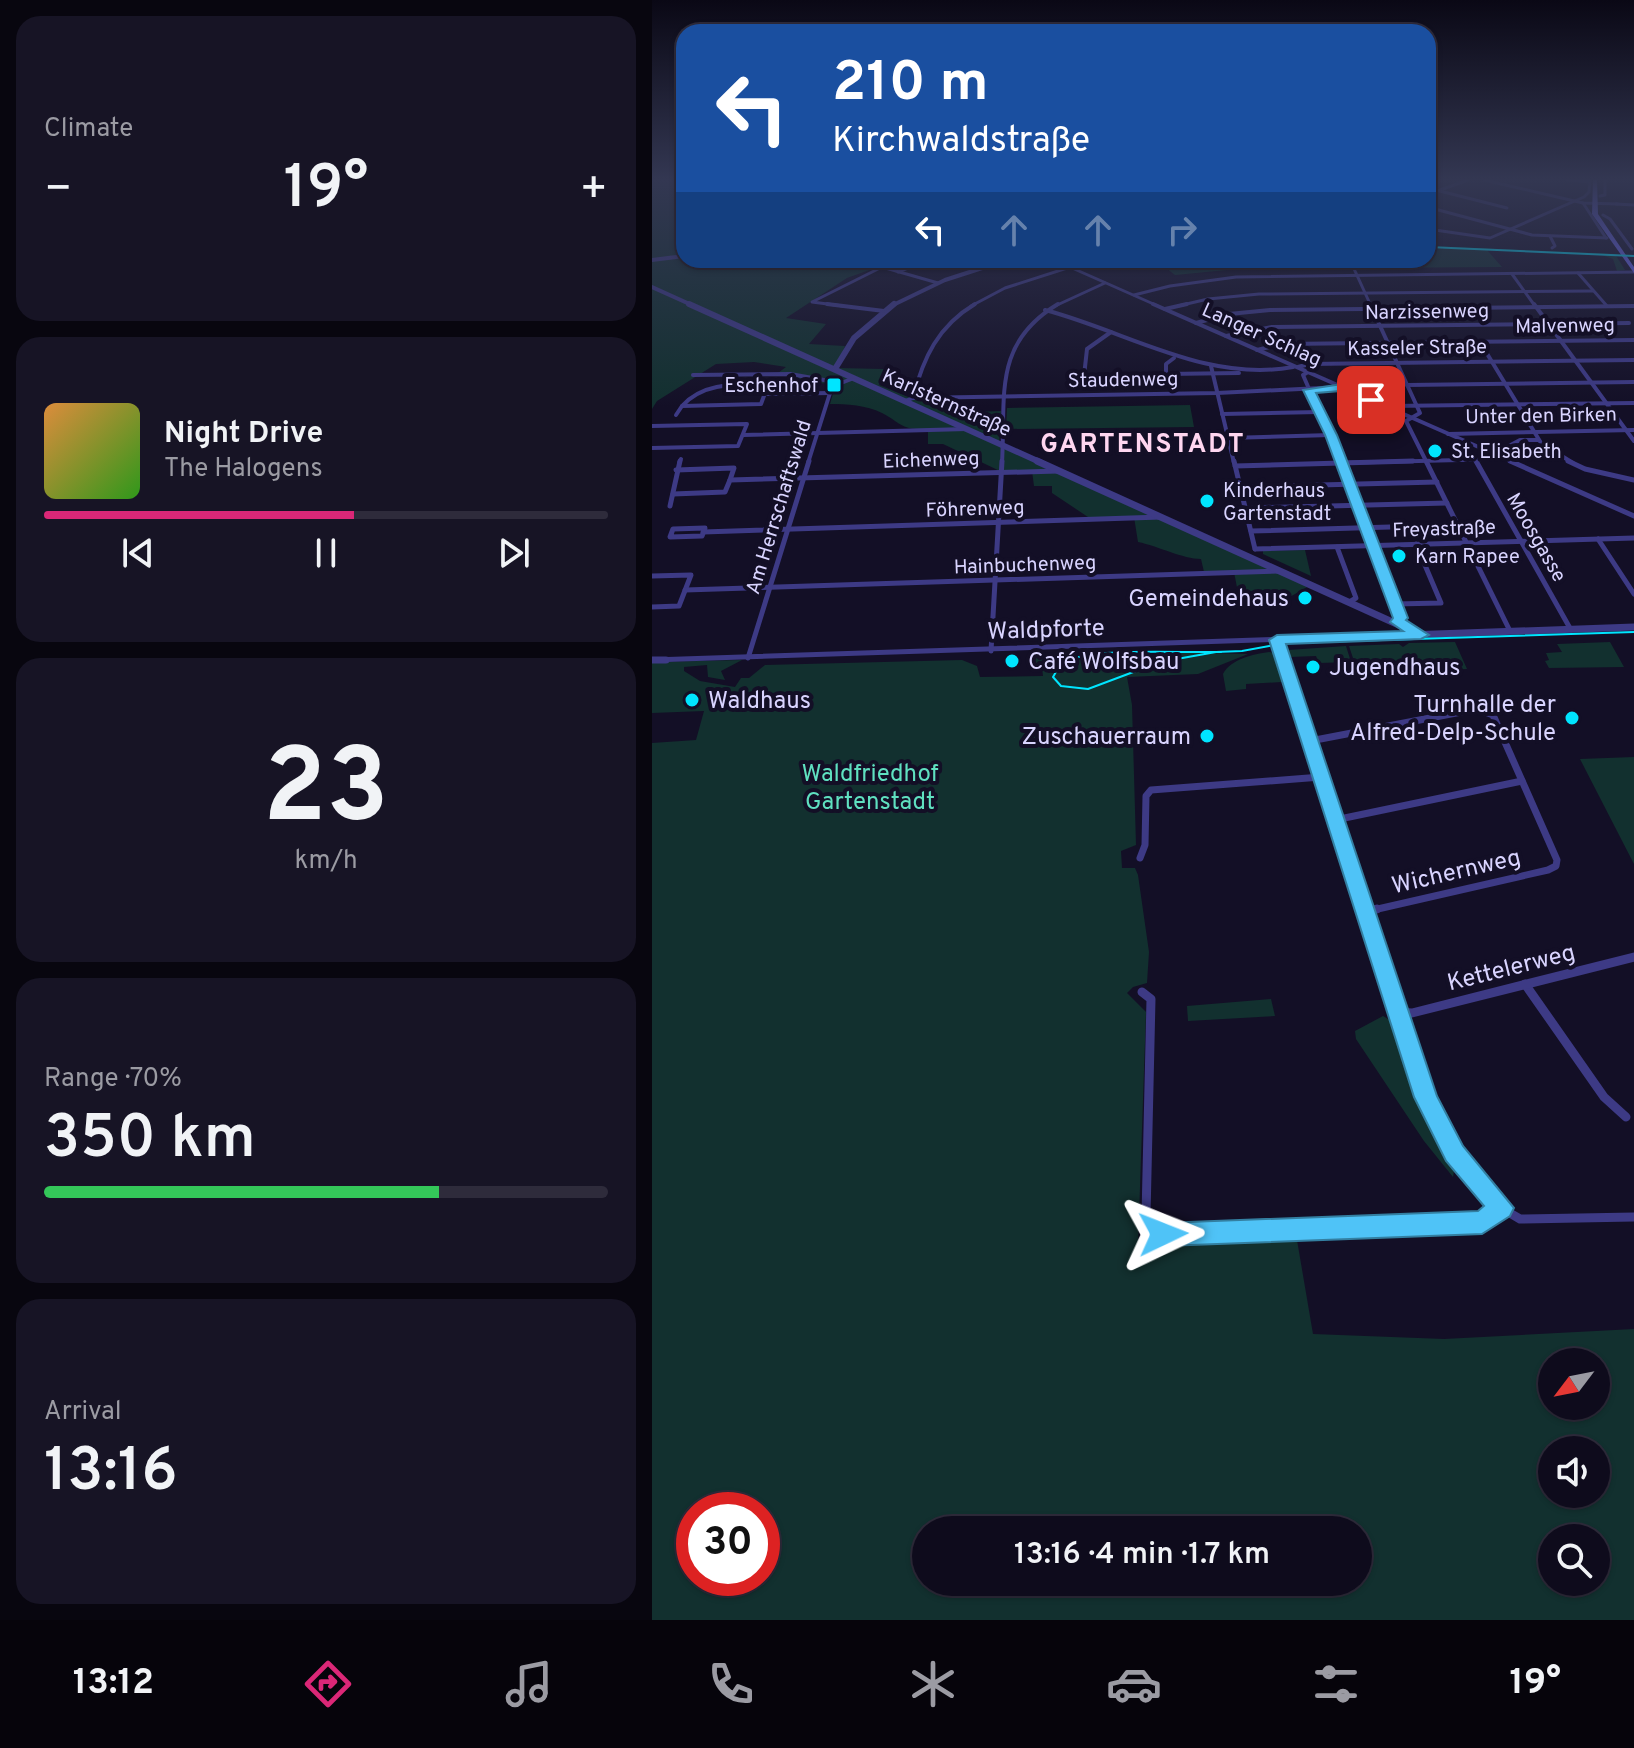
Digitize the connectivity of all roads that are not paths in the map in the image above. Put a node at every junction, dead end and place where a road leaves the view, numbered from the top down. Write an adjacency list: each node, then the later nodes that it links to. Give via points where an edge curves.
1 (676, 256): 3 (street)
2 (1622, 256): 12 (main road)
3 (652, 260)
4 (880, 268): 29 (street, via 812,302)
5 (885, 268): 11 (street)
6 (907, 268): 11 (street)
7 (983, 268): 16 (street)
8 (1067, 268): 68 (street, via 992,295 952,321 925,357)
9 (1072, 268): 17 (street, Langer Schlag)
10 (1354, 268): 15 (street)
11 (898, 272): 16 (street)
12 (1634, 272): 13 (street)
13 (1578, 273): 14 (street); 20 (street)
14 (1512, 274): 15 (street); 19 (street)
15 (1357, 275): 21 (street); 22 (street, via 1213,279)
16 (938, 283): 29 (street)
17 (1105, 283): 22 (street, Langer Schlag); 28 (street)
18 (652, 287): 48 (street, Karlsternstraße)
19 (1525, 291): 20 (street); 21 (street); 25 (street)
20 (1593, 291): 23 (street)
21 (1364, 293): 26 (street, via 1231,296); 27 (street)
22 (1133, 295): 26 (street, Langer Schlag)
23 (1607, 306): 24 (street); 25 (street)
24 (1634, 306)
25 (1536, 307): 27 (street); 31 (street)
26 (1165, 309): 30 (street, Langer Schlag)
27 (1372, 309): 30 (street, via 1248,312); 32 (street)
28 (1045, 310): 34 (street); 67 (street, via 1012,347)
29 (884, 311): 48 (street, via 854,338)
30 (1196, 323): 35 (street, Langer Schlag)
31 (1549, 324): 32 (street, Narzissenweg); 33 (street, Narzissenweg, via 1628,322); 37 (street)
32 (1380, 326): 35 (street, Narzissenweg, via 1272,327); 39 (street)
33 (1634, 329)
34 (1111, 331): 41 (street); 55 (street, via 1087,349)
35 (1226, 336): 40 (street, Langer Schlag)
36 (1634, 340): 37 (street, Malvenweg)
37 (1562, 341): 38 (street, Malvenweg); 43 (street)
38 (1480, 342): 39 (street, Malvenweg); 44 (street)
39 (1388, 343): 40 (street, Malvenweg, via 1282,344); 45 (street)
40 (1257, 350): 47 (street, Langer Schlag)
41 (1174, 358): 46 (street); 51 (street, via 1166,364 1166,374)
42 (1634, 360): 43 (street, Kasseler Straße)
43 (1576, 361): 44 (street, Kasseler Straße); 58 (street)
44 (1492, 362): 45 (street, Kasseler Straße); 59 (street)
45 (1397, 363): 47 (street, Kasseler Straße); 60 (street)
46 (1211, 366): 49 (street); 51 (street)
47 (1296, 367): 49 (street, Kasseler Straße); 50 (street, Langer Schlag)
48 (835, 369): 54 (street, Karlsternstraße)
49 (1278, 369): 51 (street)
50 (1308, 372): 62 (street, Langer Schlag); 63 (street, via 1303,375)
51 (1212, 373): 65 (street)
52 (693, 375): 53 (street)
53 (720, 376): 57 (street, via 790,374); 61 (street)
54 (854, 378): 57 (street, Am Herrschaftswald); 69 (street, Karlsternstraße)
55 (1087, 379)
56 (1634, 382): 58 (street)
57 (841, 383): 64 (street, Am Herrschaftswald)
58 (1591, 383): 59 (street); 71 (street)
59 (1504, 384): 60 (street); 72 (street)
60 (1407, 385): 75 (street)
61 (715, 386): 66 (street, via 768,385); 73 (street)
62 (1342, 387): 63 (street, Staudenweg); 79 (street, Langer Schlag)
63 (1309, 390): 65 (street, Staudenweg); 76 (street)
64 (830, 393): 66 (street); 85 (street, Am Herrschaftswald)
65 (1217, 393): 67 (street, Staudenweg); 77 (street)
66 (765, 394): 73 (street, via 761,404)
67 (1006, 396): 68 (street, Staudenweg); 92 (street)
68 (913, 398): 69 (street, Staudenweg)
69 (905, 401): 81 (street, Karlsternstraße)
70 (1634, 403): 71 (street)
71 (1607, 404): 72 (street); 82 (street)
72 (1517, 405): 75 (street); 84 (street)
73 (680, 406): 78 (street)
74 (1391, 406): 75 (street)
75 (1417, 406): 79 (street, via 1420,413)
76 (1319, 412): 77 (street); 88 (street, via 1323,431)
77 (1222, 414): 89 (street)
78 (676, 415)
79 (1412, 418): 86 (street, Langer Schlag); 98 (street, via 1406,421)
80 (652, 426): 87 (street, via 747,424)
81 (967, 429): 85 (street); 92 (street, Karlsternstraße)
82 (1626, 430): 83 (street, Unter den Birken); 84 (street, Unter den Birken); 91 (street)
83 (1634, 430)
84 (1533, 432): 86 (street, Unter den Birken); 90 (street)
85 (817, 433): 87 (street); 104 (street, Am Herrschaftswald)
86 (1448, 434): 94 (street, Langer Schlag)
87 (743, 435): 93 (street, via 738,446)
88 (1331, 435): 89 (street); 99 (street)
89 (1228, 438): 100 (street)
90 (1538, 440): 94 (street, via 1520,440); 106 (street, via 1571,463)
91 (1634, 441)
92 (1002, 445): 102 (street, Karlsternstraße); 103 (street)
93 (652, 448)
94 (1494, 454): 95 (street, Langer Schlag); 97 (street)
95 (1504, 458): 97 (street); 115 (street, Langer Schlag)
96 (681, 459): 101 (street)
97 (1478, 460): 98 (street); 125 (street, Moosgasse)
98 (1427, 461): 99 (street); 107 (street)
99 (1341, 464): 100 (street); 108 (street)
100 (1235, 466): 109 (street)
101 (676, 470): 105 (street, via 734,468); 110 (street)
102 (1060, 471): 103 (street, Eichenweg); 116 (street, Karlsternstraße)
103 (1000, 473): 104 (street, Eichenweg); 117 (street)
104 (803, 478): 105 (street, Eichenweg); 120 (street, Am Herrschaftswald)
105 (730, 480): 110 (street, via 725,492)
106 (1634, 480)
107 (1437, 482): 108 (street); 111 (street)
108 (1349, 484): 109 (street); 112 (street)
109 (1240, 487): 114 (street)
110 (673, 494): 113 (street)
111 (1447, 503): 112 (street); 118 (street)
112 (1357, 505): 114 (street); 119 (street)
113 (670, 506)
114 (1245, 508): 121 (street)
115 (1634, 516)
116 (1164, 517): 117 (street, Föhrenweg); 131 (street, Karlsternstraße)
117 (998, 523): 120 (street, Föhrenweg); 134 (street)
118 (1458, 525): 119 (street); 126 (street)
119 (1366, 527): 121 (street); 128 (street)
120 (787, 529): 122 (street, Föhrenweg); 135 (street, Am Herrschaftswald)
121 (1251, 531): 130 (street)
122 (703, 532): 122 (street, via 702,536 670,537 673,529 705,528)
123 (1634, 538): 124 (street, Freyastraße)
124 (1598, 539): 125 (street, Freyastraße); 137 (street)
125 (1520, 541): 126 (street, Freyastraße); 143 (street, Moosgasse)
126 (1467, 543): 127 (street, Freyastraße); 144 (street)
127 (1416, 544): 128 (street, Freyastraße); 139 (street, via 1441,603)
128 (1373, 546): 129 (street, Freyastraße); 139 (street)
129 (1337, 547): 130 (street, Freyastraße); 138 (street, via 1356,598)
130 (1255, 549): 131 (street)
131 (1247, 555): 132 (street, Karlsternstraße)
132 (1281, 570): 134 (street, Hainbuchenweg); 138 (street, Karlsternstraße)
133 (652, 576): 136 (street, via 691,575)
134 (994, 581): 135 (street, Hainbuchenweg); 148 (street)
135 (770, 588): 136 (street, Hainbuchenweg); 149 (street, Am Herrschaftswald)
136 (685, 590): 140 (street, via 679,606)
137 (1634, 594)
138 (1351, 601): 141 (street, Karlsternstraße)
139 (1395, 604): 141 (street)
140 (652, 607)
141 (1401, 623): 145 (street); 146 (street, Karlsternstraße)
142 (1634, 627): 143 (street, Waldpforte)
143 (1571, 630): 144 (street, Waldpforte)
144 (1510, 631): 146 (street, Waldpforte)
145 (1408, 635): 146 (street, Waldpforte); 147 (street, Waldpforte)
146 (1421, 635)
147 (1277, 640): 148 (street, Waldpforte); 151 (street)
148 (991, 651): 149 (street, Waldpforte)
149 (748, 658): 150 (street, Waldpforte)
150 (652, 660)
151 (1310, 741): 152 (street); 153 (street, via 1477,709 1490,712)
152 (1321, 777): 154 (street); 155 (street, via 1151,790)
153 (1522, 781): 154 (street); 156 (street, Wichernweg, via 1556,866)
154 (1335, 820): 156 (street)
155 (1140, 858)
156 (1365, 912): 160 (street)
157 (1634, 957): 158 (street, Kettelerweg)
158 (1525, 984): 160 (street, Kettelerweg); 161 (street, via 1604,1097)
159 (1142, 992): 162 (street, via 1151,999 1146,1216 1155,1232 1482,1222)
160 (1398, 1012): 162 (street, via 1435,1120 1466,1169)
161 (1626, 1117)
162 (1501, 1208): 163 (street, via 1534,1221)
163 (1634, 1217)

